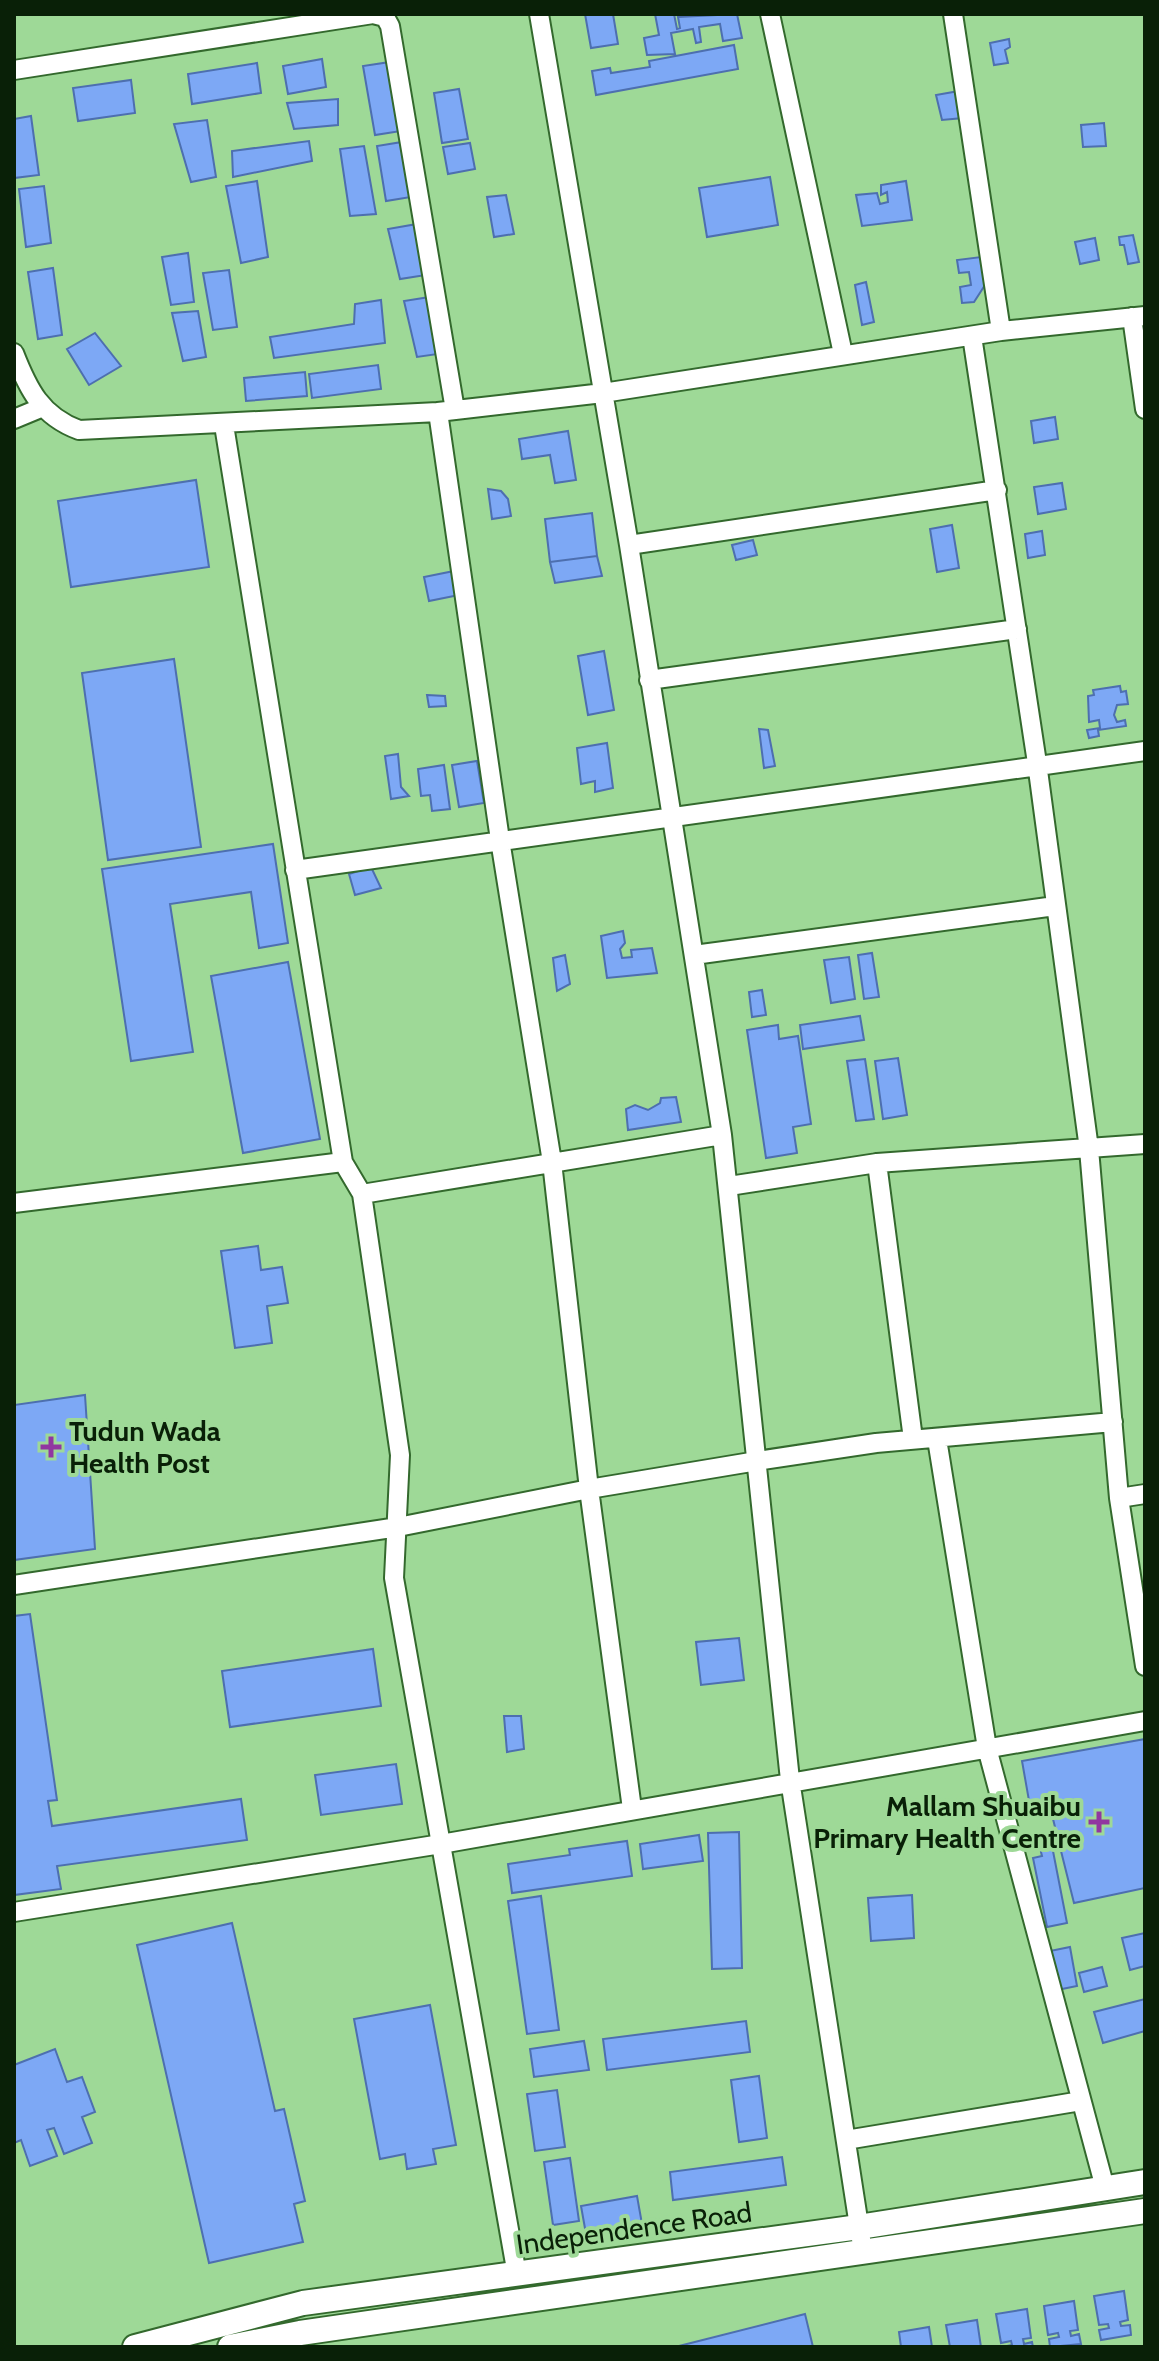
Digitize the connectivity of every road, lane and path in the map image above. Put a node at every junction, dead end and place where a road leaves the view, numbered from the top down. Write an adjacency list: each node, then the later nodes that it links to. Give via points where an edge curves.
1 (539, 14): 10 (street)
2 (770, 14): 9 (street)
3 (953, 14): 6 (street)
4 (14, 70): 13 (street, via 373,14 385,17)
5 (1138, 316): 6 (street); 12 (street)
6 (1001, 331): 7 (street)
7 (972, 336): 9 (street); 16 (street)
8 (14, 353): 11 (street, via 27,388)
9 (843, 354): 10 (street)
10 (603, 393): 13 (street); 17 (street)
11 (43, 407): 14 (street); 15 (street, via 51,417 79,430)
12 (1145, 409)
13 (447, 411): 15 (street); 23 (street)
14 (14, 419)
15 (224, 425): 24 (street)
16 (997, 490): 17 (street); 18 (street)
17 (629, 545): 19 (street)
18 (1017, 629): 19 (street); 21 (street)
19 (649, 680): 22 (street)
20 (1145, 751): 21 (street)
21 (1037, 763): 22 (street); 25 (street)
22 (670, 817): 23 (street); 26 (street)
23 (500, 840): 24 (street); 31 (street)
24 (295, 870): 30 (street)
25 (1055, 906): 26 (street); 29 (street)
26 (694, 955): 27 (street)
27 (722, 1135): 31 (street); 33 (street)
28 (1145, 1144): 29 (street)
29 (1089, 1149): 32 (street); 36 (street)
30 (343, 1162): 34 (street); 35 (street)
31 (552, 1162): 34 (street); 40 (street)
32 (877, 1163): 33 (street); 37 (street)
33 (729, 1186): 39 (street)
34 (362, 1194): 43 (street, via 400,1455)
35 (14, 1203)
36 (1113, 1422): 38 (street); 42 (street)
37 (913, 1439): 38 (street); 39 (street)
38 (937, 1439): 47 (street)
39 (757, 1461): 40 (street); 48 (street)
40 (589, 1489): 43 (street); 49 (street)
41 (1145, 1494): 42 (street)
42 (1119, 1498): 45 (street)
43 (398, 1527): 44 (street); 50 (street, via 394,1578)
44 (14, 1585)
45 (1145, 1666)
46 (1145, 1721): 47 (street)
47 (987, 1748): 48 (street); 52 (street)
48 (790, 1780): 49 (street); 53 (street)
49 (632, 1809): 50 (street)
50 (441, 1844): 51 (street); 59 (street)
51 (14, 1912)
52 (1081, 2101): 53 (street); 55 (street)
53 (846, 2140): 57 (street)
54 (1145, 2182): 55 (main road, Independence Road)
55 (1105, 2188): 57 (main road, Independence Road)
56 (1145, 2211): 58 (main road, Independence Road)
57 (859, 2227): 58 (street); 59 (main road, Independence Road)
58 (863, 2254): 60 (main road, Independence Road)
59 (517, 2275): 61 (main road, Independence Road, via 303,2303)
60 (299, 2340): 62 (main road, Independence Road)
61 (135, 2347)
62 (230, 2347)

